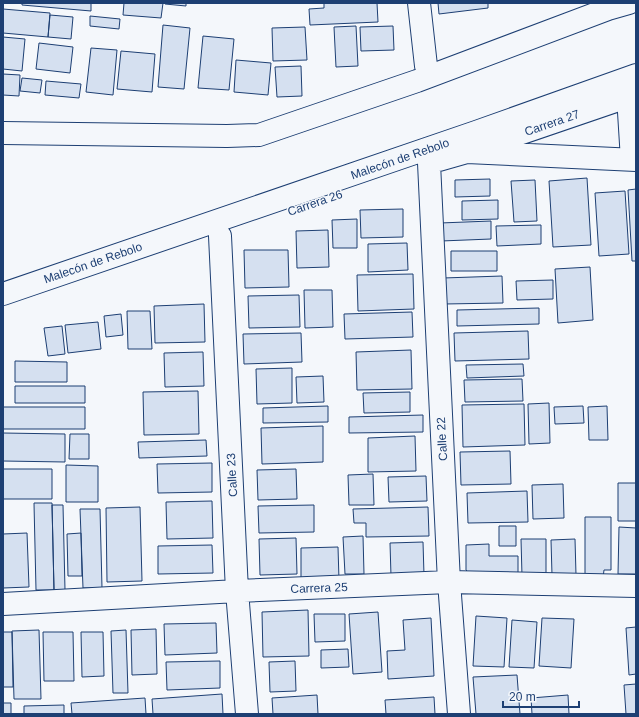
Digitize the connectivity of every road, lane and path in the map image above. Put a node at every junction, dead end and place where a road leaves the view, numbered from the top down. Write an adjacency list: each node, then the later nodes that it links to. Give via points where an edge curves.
1 (419, 3): 3 (street)
2 (629, 3): 8 (street, via 417,81 259,135)
3 (426, 66)
4 (636, 75): 13 (street, Malecón de Rebolo, via 469,135)
5 (632, 95): 9 (street, Carrera 27); 10 (street)
6 (3, 122): 7 (street, via 115,126)
7 (258, 124)
8 (3, 133)
9 (467, 152): 10 (street, Carrera 26); 11 (street, Carrera 26)
10 (634, 160)
11 (429, 163): 12 (street, Carrera 26); 15 (street, Calle 22)
12 (220, 236): 14 (street, Carrera 26); 17 (street, Calle 23)
13 (3, 294)
14 (3, 309)
15 (449, 582): 16 (street, Carrera 25); 17 (street, Carrera 25); 20 (street, Calle 22)
16 (636, 586)
17 (237, 591): 18 (street, Carrera 25); 19 (street, Calle 23)
18 (3, 604)
19 (247, 714)
20 (459, 714)

